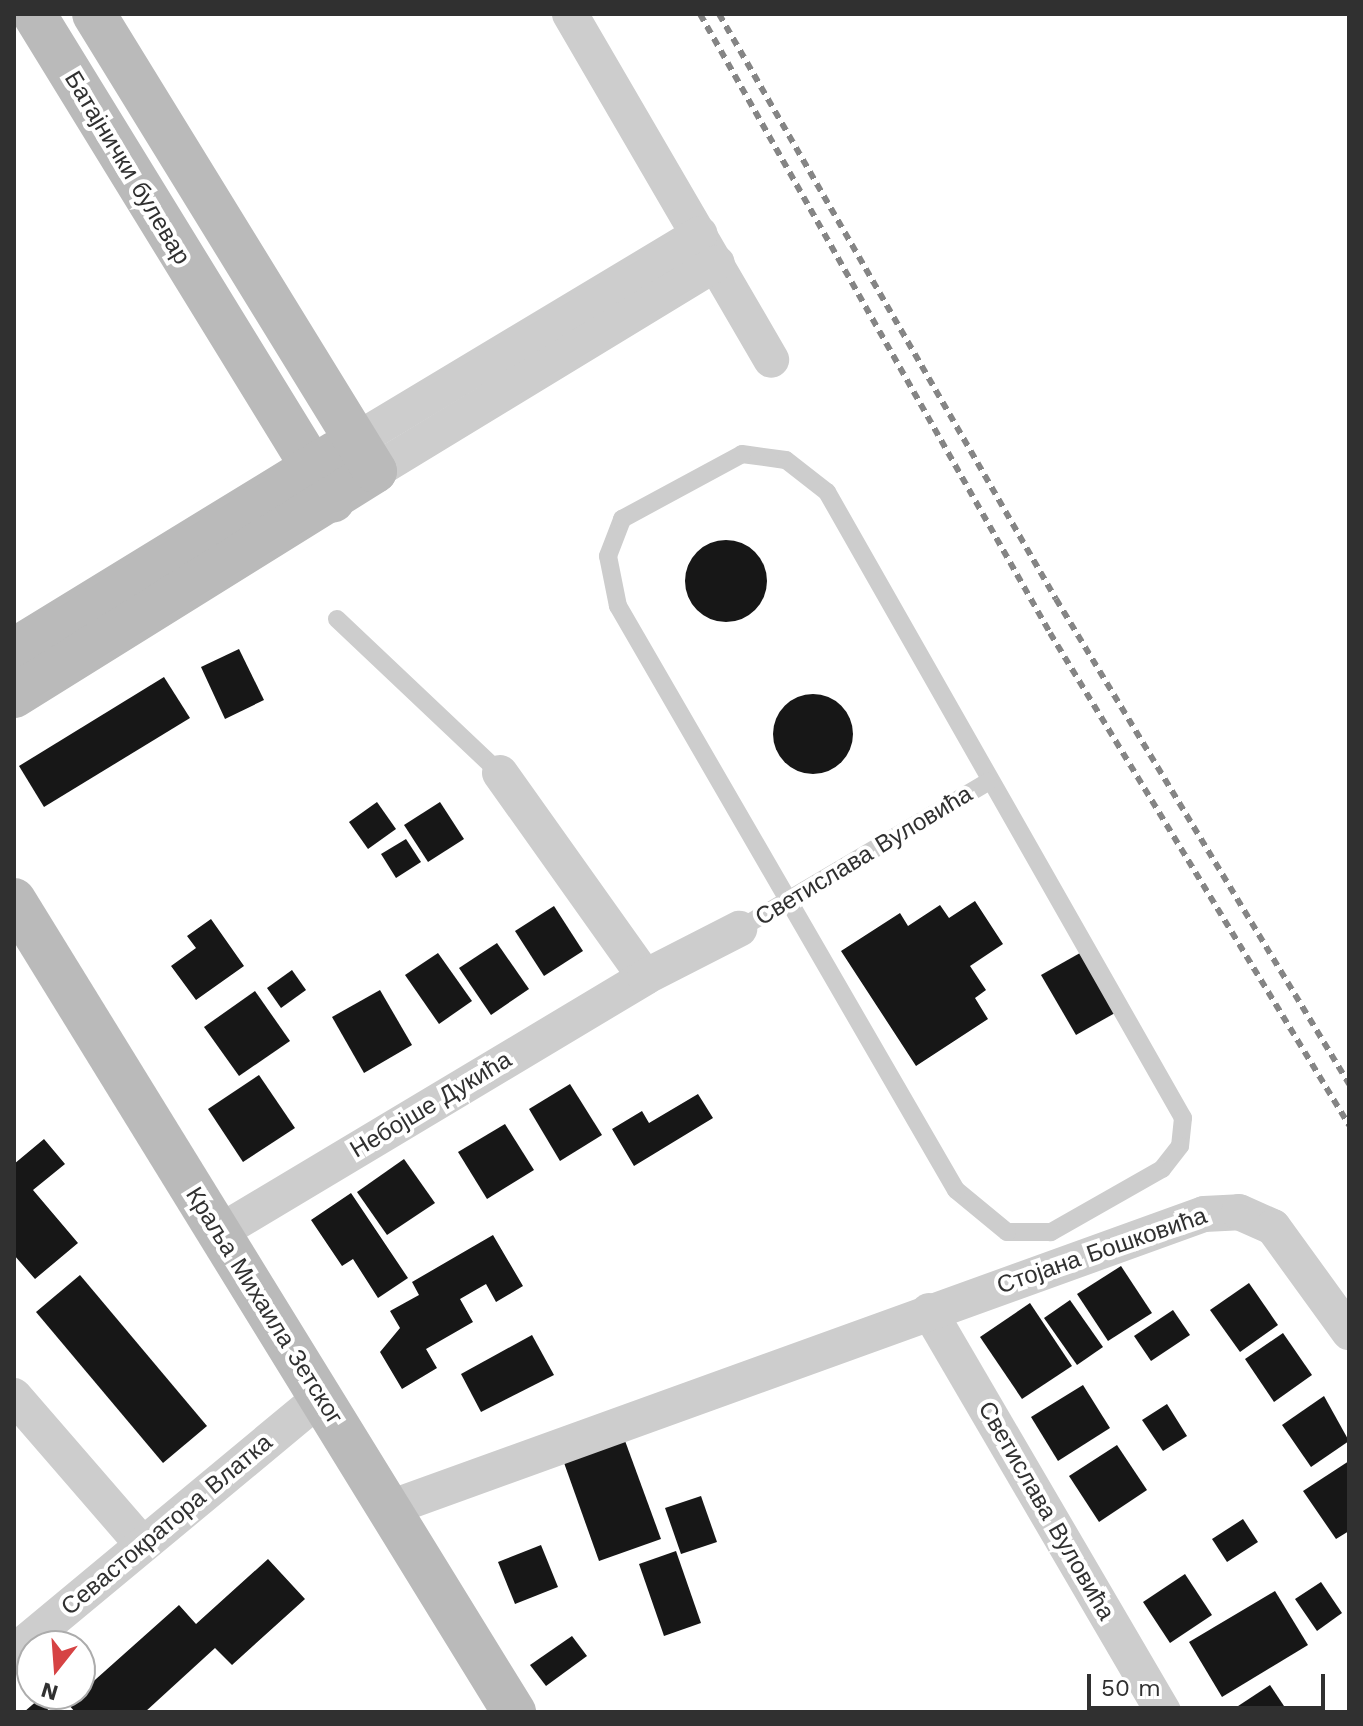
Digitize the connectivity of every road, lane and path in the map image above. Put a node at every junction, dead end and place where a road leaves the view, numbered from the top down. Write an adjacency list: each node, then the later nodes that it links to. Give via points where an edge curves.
1 (34, 14): 7 (street, Батајнички булевар)
2 (94, 14): 6 (street)
3 (570, 14): 4 (street)
4 (708, 249): 5 (street); 6 (street)
5 (771, 360)
6 (365, 456): 7 (street)
7 (322, 485): 9 (street); 10 (street)
8 (337, 619): 11 (lane)
9 (14, 650)
10 (14, 696)
11 (500, 773): 16 (street)
12 (988, 782): 14 (lane, Светислава Вуловића); 14 (lane, via 815,478 786,460 742,454 633,508 608,556 614,597); 14 (lane, via 1183,1118 1180,1146 1162,1169 1040,1236 991,1225 956,1190)
13 (14, 900): 17 (street, Краља Михаила Зетског)
14 (788, 901): 15 (lane, Светислава Вуловића)
15 (739, 929): 16 (street, Небојше Дукића)
16 (645, 977): 17 (street, Небојше Дукића)
17 (218, 1233): 21 (street, Краља Михаила Зетског)
18 (914, 1316): 19 (street, Стојана Бошковића, via 1204,1214 1239,1212 1285,1238); 22 (street, Стојана Бошковића); 26 (street, Светислава Вуловића)
19 (1349, 1332)
20 (14, 1396): 23 (street)
21 (320, 1398): 22 (street, Краља Михаила Зетског); 23 (street, Севастократора Влатка)
22 (390, 1508): 25 (street, Краља Михаила Зетског)
23 (142, 1544): 24 (street, Севастократора Влатка)
24 (14, 1652)
25 (514, 1712)
26 (1163, 1712)

